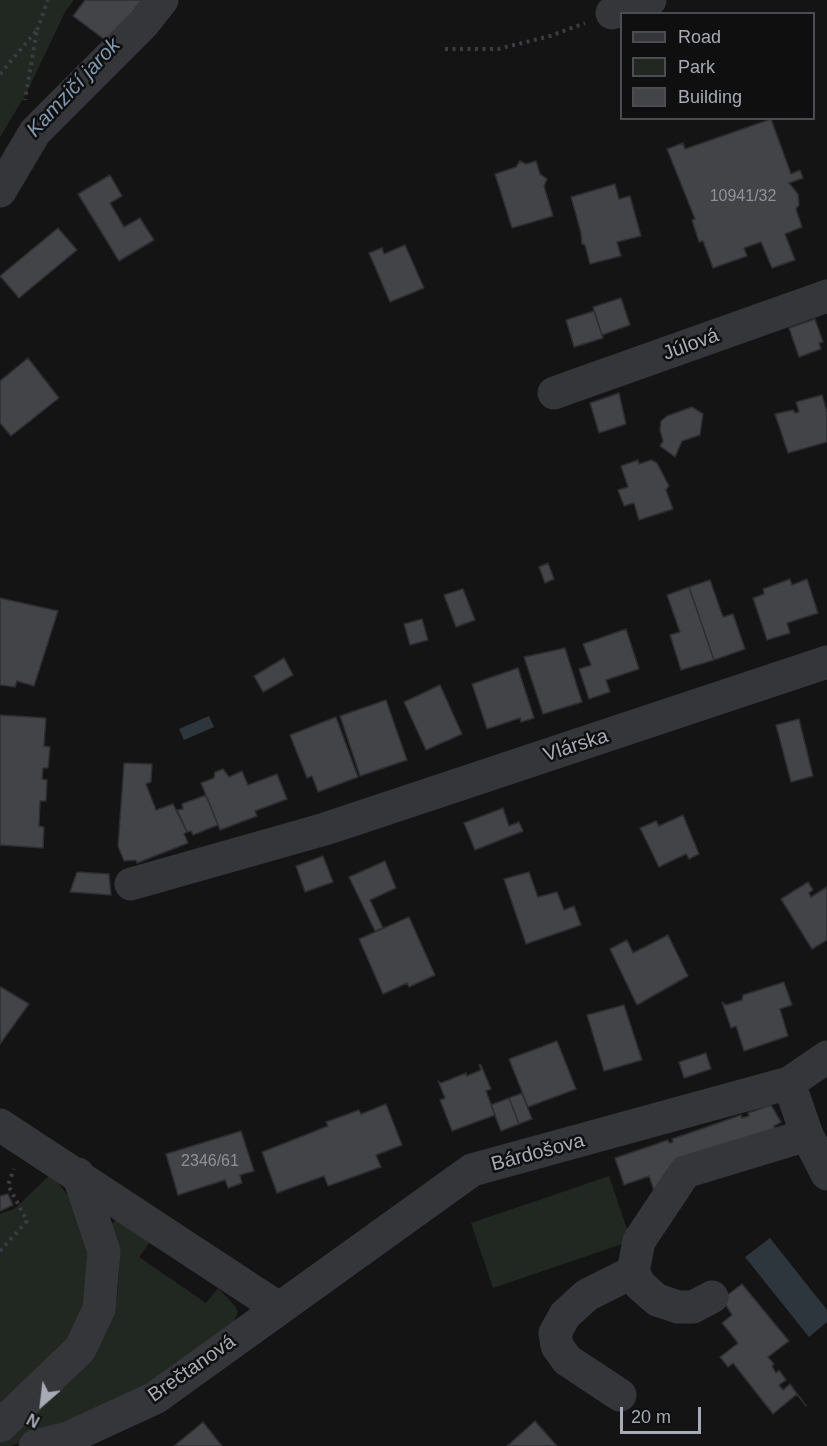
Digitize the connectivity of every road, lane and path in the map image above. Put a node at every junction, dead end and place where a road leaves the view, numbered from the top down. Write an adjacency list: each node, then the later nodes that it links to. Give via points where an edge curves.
1 (48, 0): 5 (path)
2 (162, 0): 9 (street, via 35,132)
3 (650, 0): 4 (street)
4 (612, 13): 6 (path, via 550,36 498,49)
5 (37, 30): 7 (path); 8 (path)
6 (445, 49)
7 (0, 74)
8 (24, 103)
9 (0, 191)
10 (827, 296): 11 (street, Júlová)
11 (554, 393)
12 (827, 662): 13 (street, Vlárska, via 325,829)
13 (131, 884)
14 (827, 1057): 15 (street, Bárdošova)
15 (789, 1083): 17 (street); 24 (street, Bárdošova, via 472,1170)
16 (0, 1125): 19 (street)
17 (807, 1135): 20 (street); 22 (street, via 685,1172 639,1240)
18 (15, 1165): 21 (path, via 8,1185 27,1221)
19 (78, 1174): 24 (street); 26 (street, via 104,1251 99,1309 80,1349)
20 (827, 1174)
21 (0, 1251)
22 (633, 1272): 23 (street, via 640,1285 657,1300 693,1307); 25 (street, via 587,1295 565,1315 555,1333 557,1346 567,1360)
23 (712, 1297)
24 (277, 1307): 27 (street, Brečtanová, via 154,1398 68,1438)
25 (620, 1395)
26 (0, 1426)
27 (35, 1446)

